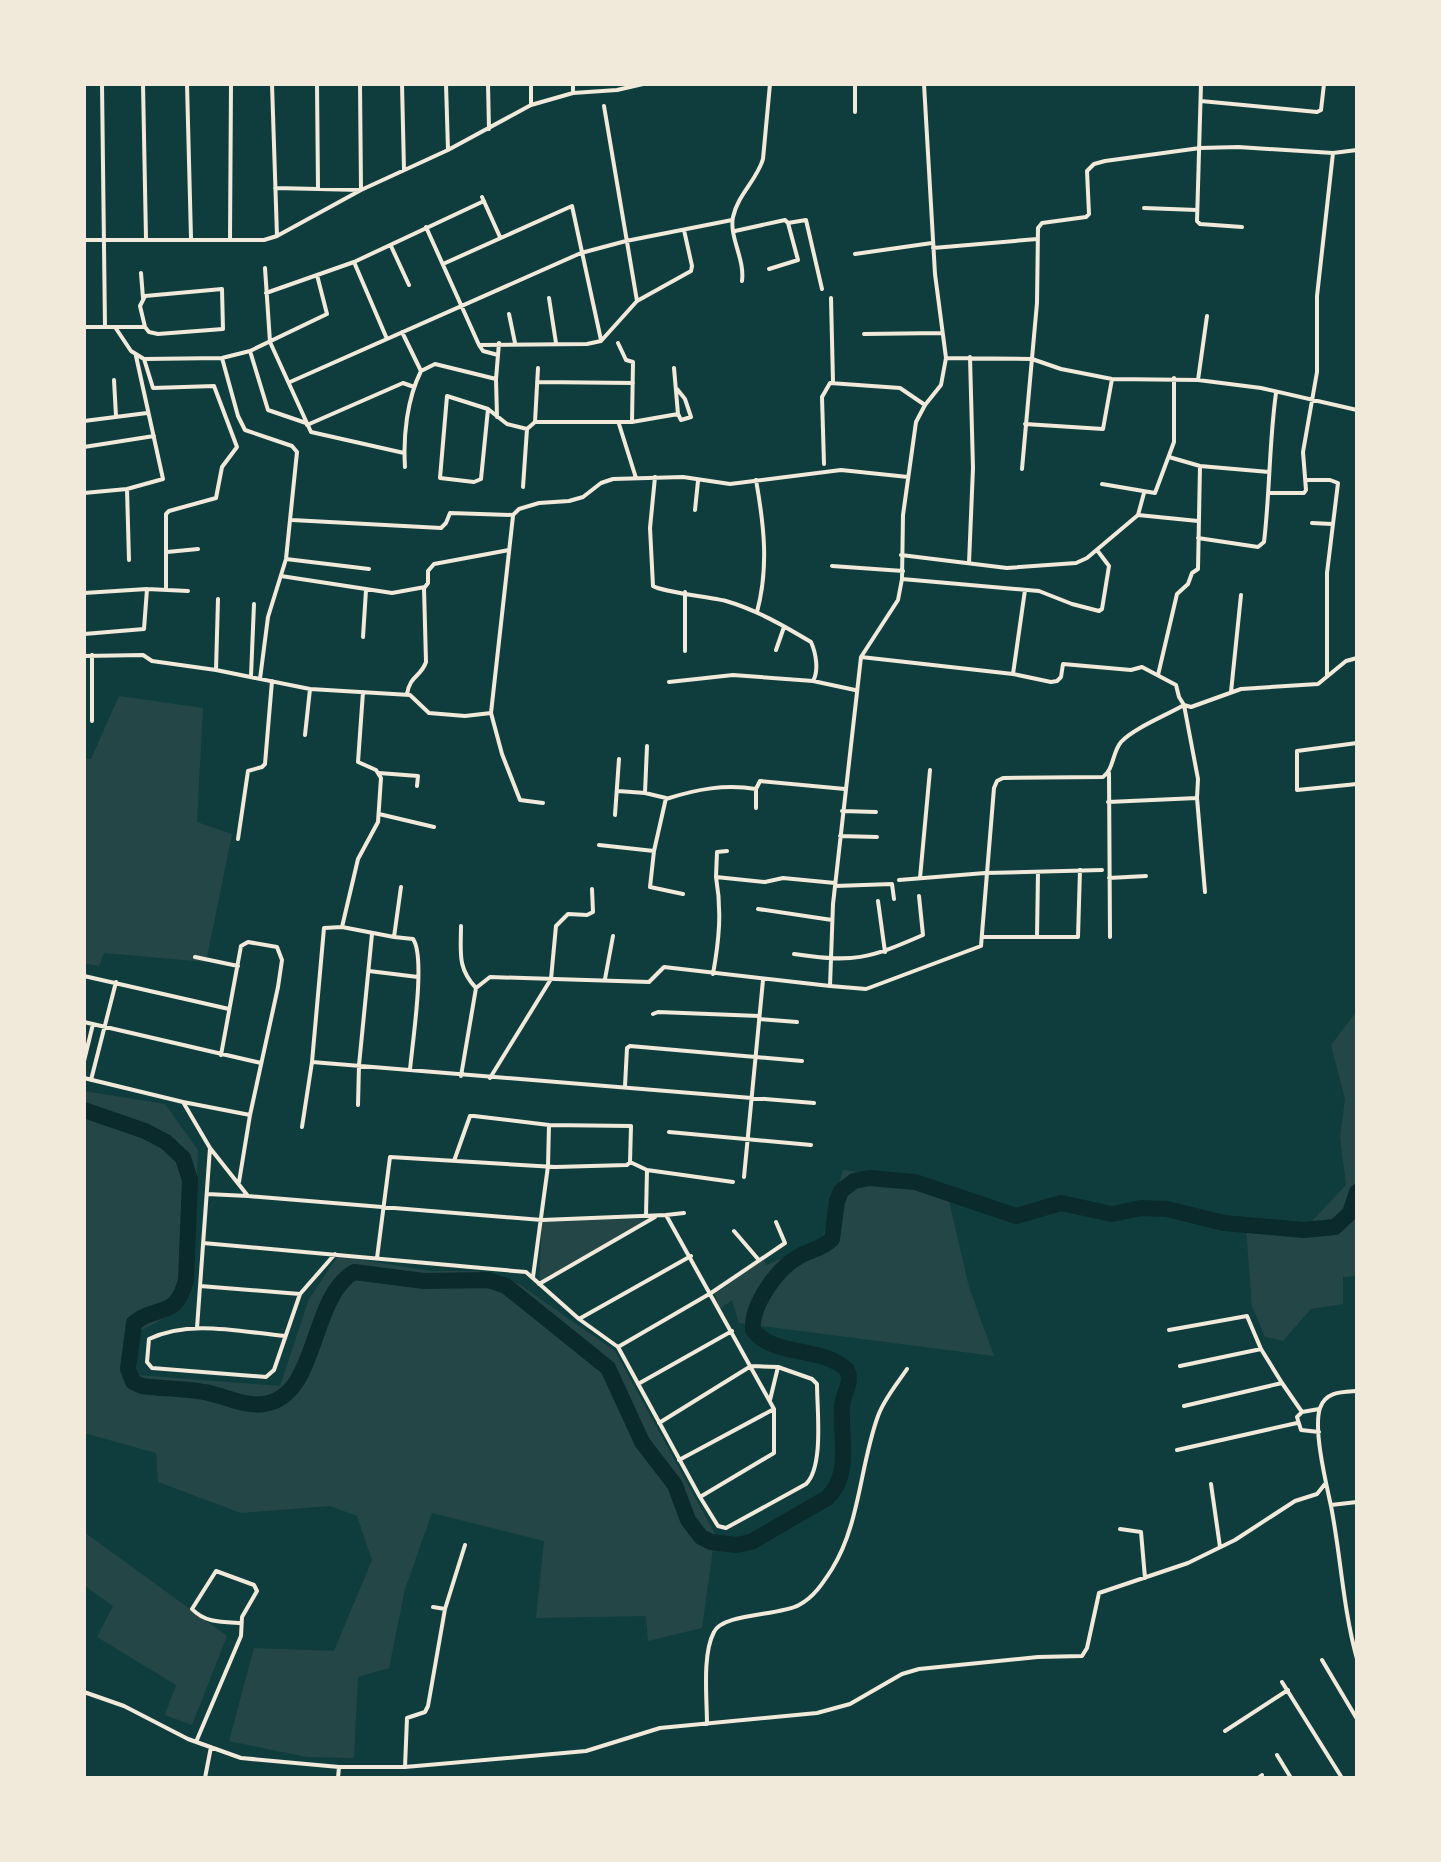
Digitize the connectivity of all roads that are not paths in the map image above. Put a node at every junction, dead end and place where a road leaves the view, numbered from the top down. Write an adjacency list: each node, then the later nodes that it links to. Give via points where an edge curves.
1 (102, 84): 44 (street)
2 (143, 84): 45 (street)
3 (187, 84): 46 (street)
4 (231, 84): 47 (street)
5 (272, 84): 31 (street)
6 (317, 84): 32 (street)
7 (360, 84): 33 (street)
8 (402, 84): 30 (street)
9 (446, 84): 27 (street)
10 (488, 84): 25 (street)
11 (531, 84): 22 (street)
12 (573, 84): 20 (street)
13 (643, 84): 19 (street)
14 (770, 84): 36 (street, via 761,168)
15 (855, 84): 24 (street)
16 (924, 84): 51 (street)
17 (1201, 84): 21 (street)
18 (1324, 84): 21 (street, via 1317,112)
19 (617, 87): 20 (street)
20 (573, 93): 22 (street)
21 (1201, 101): 26 (street)
22 (531, 105): 25 (street)
23 (604, 106): 50 (street)
24 (855, 112)
25 (489, 129): 27 (street)
26 (1200, 148): 29 (street); 35 (street); 48 (street, via 1094,164 1086,175 1089,214 1042,223)
27 (448, 150): 30 (street)
28 (1357, 150): 29 (street)
29 (1333, 153): 110 (street, via 1317,296)
30 (404, 170): 33 (street)
31 (275, 188): 32 (street); 42 (street)
32 (318, 188): 33 (street)
33 (361, 190): 42 (street)
34 (1144, 208): 35 (street)
35 (1197, 210): 39 (street, via 1200,224)
36 (732, 220): 40 (street); 41 (street)
37 (788, 223): 41 (street); 58 (street, via 799,260); 63 (street, via 806,220)
38 (426, 227): 43 (street, via 483,199); 52 (street); 56 (street)
39 (1242, 227)
40 (684, 230): 50 (street); 68 (street, via 692,269)
41 (735, 231): 61 (street, via 744,265)
42 (277, 236): 47 (street)
43 (500, 237): 53 (street, via 572,206); 56 (street)
44 (104, 239): 45 (street); 49 (street); 73 (street)
45 (146, 239): 46 (street)
46 (191, 239): 47 (street)
47 (230, 239)
48 (1037, 239): 51 (street); 94 (street)
49 (84, 240)
50 (626, 241): 53 (street); 68 (street)
51 (933, 245): 54 (street); 77 (street)
52 (391, 246): 55 (street); 62 (street)
53 (581, 253): 69 (street); 80 (street)
54 (855, 254)
55 (354, 262): 60 (street); 79 (street)
56 (443, 264): 69 (street)
57 (265, 268): 64 (street)
58 (769, 269)
59 (141, 273): 65 (street)
60 (317, 275): 64 (street); 81 (street, via 327,314)
61 (742, 281)
62 (409, 285)
63 (822, 289)
64 (265, 293): 81 (street)
65 (143, 298): 75 (street); 75 (street, via 223,290 223,329 158,334)
66 (549, 298): 84 (street)
67 (831, 298): 105 (street)
68 (637, 301): 80 (street)
69 (462, 304): 76 (street); 86 (street)
70 (509, 314): 83 (street)
71 (1207, 316): 102 (street)
72 (84, 327): 73 (street)
73 (105, 327): 74 (street)
74 (115, 327): 75 (street); 89 (street)
75 (145, 327)
76 (402, 332): 79 (street); 97 (street)
77 (941, 333): 78 (street); 92 (street)
78 (864, 334)
79 (387, 339): 103 (street)
80 (601, 341): 84 (street)
81 (270, 342): 87 (street); 103 (street)
82 (499, 343): 83 (street); 86 (street); 88 (street)
83 (515, 343): 84 (street)
84 (556, 343)
85 (618, 343): 106 (street, via 626,360 633,362)
86 (479, 345): 88 (street)
87 (250, 351): 91 (street); 121 (street, via 268,410)
88 (498, 355): 99 (street)
89 (136, 356): 93 (street); 114 (street)
90 (970, 357): 92 (street); 94 (street); 161 (street)
91 (222, 358): 93 (street); 149 (street, via 245,430 296,450)
92 (946, 358): 111 (street, via 944,378)
93 (144, 359): 157 (street, via 153,388 214,386 237,447 222,467 216,498 166,514)
94 (1032, 359): 100 (street); 123 (street)
95 (538, 368): 104 (street)
96 (674, 368): 108 (street)
97 (421, 371): 99 (street, via 435,364); 107 (street)
98 (1174, 378): 100 (street); 102 (street); 128 (street, via 1174,442)
99 (496, 379): 117 (street)
100 (1112, 379): 123 (street, via 1103,429)
101 (114, 380): 116 (street)
102 (1198, 380): 109 (street)
103 (290, 382): 121 (street)
104 (537, 382): 106 (street); 119 (street)
105 (833, 382): 111 (street, via 902,388); 129 (street, via 822,397)
106 (633, 383): 120 (street)
107 (414, 387): 121 (street, via 403,383); 127 (street)
108 (677, 388): 115 (street); 115 (street, via 691,417 681,420)
109 (1276, 393): 110 (street); 133 (street)
110 (1313, 399): 113 (street); 139 (street, via 1303,452)
111 (925, 405): 135 (street, via 916,422)
112 (488, 409): 112 (street, via 447,396 440,478 481,479); 117 (street)
113 (1357, 410)
114 (147, 413): 116 (street); 125 (street)
115 (678, 414): 120 (street)
116 (116, 416): 118 (street)
117 (497, 417): 124 (street)
118 (84, 421)
119 (535, 422): 122 (street); 124 (street)
120 (632, 422): 122 (street)
121 (306, 424): 127 (street, via 313,433)
122 (619, 424): 136 (street)
123 (1025, 424): 132 (street)
124 (527, 429): 141 (street)
125 (154, 436): 126 (street); 142 (street, via 162,480)
126 (84, 447)
127 (404, 453): 131 (street)
128 (1169, 457): 130 (street); 144 (street, via 1155,493)
129 (824, 464)
130 (1200, 466): 133 (street); 150 (street)
131 (405, 467)
132 (1022, 469)
133 (1269, 472): 145 (street)
134 (655, 477): 136 (street); 137 (street); 173 (street, via 651,583 658,589)
135 (908, 477): 138 (street, via 841,470); 158 (street)
136 (636, 478): 147 (street, via 613,479 583,497 539,503)
137 (698, 480): 138 (street); 146 (street)
138 (756, 480): 178 (street, via 765,548)
139 (1306, 480): 145 (street, via 1304,493); 152 (street, via 1338,483)
140 (1102, 484): 144 (street)
141 (523, 487)
142 (127, 489): 143 (street); 160 (street)
143 (84, 493)
144 (1144, 493): 148 (street)
145 (1268, 493): 153 (street, via 1262,545)
146 (695, 510)
147 (513, 515): 149 (street, via 450,513 441,528); 155 (street)
148 (1138, 515): 150 (street); 156 (street)
149 (292, 520): 159 (street)
150 (1198, 521): 153 (street)
151 (1312, 523): 152 (street)
152 (1332, 524): 192 (street)
153 (1198, 538): 190 (street, via 1198,569 1177,594)
154 (198, 549): 157 (street)
155 (510, 550): 167 (street, via 434,564); 203 (street)
156 (1097, 550): 161 (street, via 1066,564 1007,568); 171 (street, via 1109,565 1101,610)
157 (167, 552): 169 (street)
158 (901, 555): 161 (street); 164 (street)
159 (286, 559): 163 (street); 165 (street)
160 (129, 560)
161 (969, 563)
162 (832, 566): 164 (street)
163 (369, 569)
164 (903, 571): 166 (street)
165 (281, 576): 170 (street); 193 (street, via 268,617)
166 (902, 579): 171 (street); 186 (street, via 895,605)
167 (424, 588): 170 (street); 201 (street, via 426,662 411,679)
168 (147, 589): 169 (street); 174 (street); 180 (street, via 144,629)
169 (166, 589): 172 (street)
170 (366, 590): 181 (street)
171 (1025, 590): 189 (street)
172 (188, 591)
173 (685, 592): 178 (street); 183 (street)
174 (84, 593)
175 (1241, 595): 200 (street)
176 (218, 599): 188 (street)
177 (254, 604): 191 (street)
178 (757, 612): 179 (street)
179 (784, 627): 182 (street); 195 (street, via 812,644)
180 (84, 634)
181 (363, 637)
182 (776, 650)
183 (685, 651)
184 (92, 655): 185 (street); 188 (street, via 143,655 152,661); 204 (street)
185 (84, 656)
186 (861, 657): 189 (street); 198 (street)
187 (1357, 658): 192 (street)
188 (216, 670): 191 (street)
189 (1013, 674): 190 (street, via 1057,681 1063,664 1142,667)
190 (1158, 675): 202 (street, via 1176,685)
191 (251, 676): 193 (street)
192 (1327, 676): 200 (street, via 1318,684)
193 (260, 679): 194 (street)
194 (272, 681): 197 (street); 230 (street, via 265,764 248,769)
195 (813, 681): 196 (street, via 733,675); 198 (street)
196 (669, 682)
197 (310, 689): 199 (street); 205 (street)
198 (855, 690): 215 (street)
199 (363, 692): 201 (street); 210 (street, via 358,762)
200 (1231, 692): 202 (street)
201 (407, 695): 203 (street, via 429,713)
202 (1184, 705): 211 (street, via 1123,740); 218 (street)
203 (491, 713): 221 (street, via 520,799)
204 (92, 721)
205 (305, 735)
206 (1357, 743): 212 (street, via 1297,751 1297,790)
207 (647, 746): 217 (street)
208 (619, 759): 216 (street)
209 (930, 770): 240 (street)
210 (379, 773): 213 (street, via 418,776); 225 (street)
211 (1109, 773): 220 (street); 237 (street, via 997,781)
212 (1357, 784)
213 (417, 786)
214 (756, 789): 215 (street, via 762,781); 219 (street, via 733,785); 222 (street)
215 (845, 789): 223 (street)
216 (618, 791): 217 (street); 226 (street)
217 (645, 793): 219 (street)
218 (1197, 798): 220 (street); 246 (street)
219 (666, 799): 232 (street)
220 (1108, 802): 241 (street)
221 (543, 803)
222 (756, 808)
223 (842, 811): 224 (street); 228 (street)
224 (876, 812)
225 (379, 814): 227 (street); 254 (street, via 376,830 358,859)
226 (615, 815)
227 (434, 827)
228 (840, 836): 229 (street); 243 (street)
229 (877, 837)
230 (238, 839)
231 (599, 845): 232 (street)
232 (654, 851): 247 (street, via 651,889)
233 (727, 851): 239 (street, via 717,852)
234 (1080, 870): 235 (street); 236 (street); 259 (street, via 1078,937)
235 (1102, 870)
236 (1038, 871): 237 (street); 259 (street)
237 (985, 873): 240 (street); 258 (street)
238 (1146, 876): 241 (street)
239 (716, 877): 243 (street); 267 (street, via 720,936)
240 (920, 878): 242 (street)
241 (1109, 878): 260 (street)
242 (899, 880)
243 (835, 885): 249 (street, via 892,884); 252 (street)
244 (401, 887): 257 (street)
245 (592, 889): 270 (street, via 593,912 568,914 556,926)
246 (1205, 892)
247 (683, 894)
248 (919, 896): 261 (street, via 923,935)
249 (894, 899)
250 (878, 901): 261 (street)
251 (758, 909): 252 (street)
252 (832, 920): 264 (street)
253 (461, 926): 275 (street, via 461,964)
254 (342, 927): 255 (street); 287 (street, via 324,928)
255 (372, 934): 257 (street); 266 (street)
256 (613, 936): 271 (street)
257 (394, 937): 269 (street, via 415,940)
258 (982, 937): 259 (street); 274 (street, via 981,945 866,989)
259 (1037, 937)
260 (1110, 937)
261 (885, 952): 264 (street)
262 (794, 954): 264 (street)
263 (195, 957): 265 (street)
264 (830, 959): 274 (street)
265 (238, 966): 276 (street); 288 (street, via 244,943 273,946 281,955)
266 (369, 971): 269 (street); 289 (street)
267 (713, 974): 271 (street, via 664,967 649,982); 272 (street)
268 (84, 976): 273 (street)
269 (418, 977): 290 (street)
270 (551, 979): 271 (street); 275 (street, via 494,976); 293 (street)
271 (605, 979)
272 (763, 980): 274 (street); 278 (street)
273 (116, 982): 276 (street); 282 (street)
274 (830, 986)
275 (476, 988): 291 (street)
276 (229, 1009): 283 (street)
277 (653, 1014): 278 (street)
278 (759, 1017): 280 (street); 284 (street)
279 (84, 1022): 281 (street)
280 (797, 1022)
281 (93, 1024): 282 (street); 285 (street)
282 (103, 1027): 283 (street); 294 (street)
283 (221, 1055): 288 (street)
284 (756, 1058): 286 (street); 295 (street, via 630,1046); 296 (street)
285 (84, 1061)
286 (802, 1061)
287 (312, 1062): 289 (street); 302 (street)
288 (262, 1063): 300 (street)
289 (359, 1065): 290 (street); 299 (street)
290 (410, 1070): 291 (street)
291 (461, 1076): 293 (street)
292 (84, 1078): 294 (street)
293 (490, 1078): 295 (street)
294 (91, 1080): 297 (street)
295 (625, 1086): 296 (street)
296 (751, 1099): 298 (street); 304 (street)
297 (183, 1102): 300 (street); 306 (street)
298 (814, 1103)
299 (358, 1105)
300 (250, 1115): 313 (street)
301 (549, 1125): 307 (street, via 470,1116); 308 (street, via 631,1126); 309 (street)
302 (302, 1127)
303 (669, 1132): 304 (street)
304 (748, 1139): 305 (street); 311 (street)
305 (811, 1145)
306 (210, 1148): 313 (street); 314 (street)
307 (454, 1161): 309 (street); 316 (street, via 390,1157)
308 (630, 1162): 309 (street); 310 (street)
309 (548, 1166): 321 (street)
310 (647, 1170): 312 (street); 318 (street)
311 (744, 1177)
312 (733, 1182)
313 (239, 1183): 315 (street)
314 (206, 1194): 315 (street); 324 (street)
315 (248, 1196): 316 (street)
316 (383, 1206): 321 (street); 327 (street)
317 (684, 1213): 320 (street)
318 (646, 1215): 319 (street); 321 (street)
319 (658, 1215): 320 (street); 330 (street)
320 (666, 1215): 326 (street)
321 (542, 1220): 329 (street)
322 (776, 1222): 328 (street, via 785,1242)
323 (734, 1231): 328 (street)
324 (203, 1243): 325 (street); 331 (street)
325 (335, 1254): 327 (street); 333 (street)
326 (691, 1256): 332 (street); 334 (street)
327 (377, 1258): 329 (street, via 522,1270)
328 (758, 1259): 332 (street)
329 (533, 1279): 330 (street)
330 (539, 1284): 334 (street)
331 (200, 1286): 333 (street); 335 (street)
332 (711, 1293): 337 (street); 339 (street)
333 (300, 1294): 338 (street)
334 (579, 1319): 339 (street)
335 (197, 1328): 338 (street); 338 (street, via 173,1329 149,1339 149,1366 266,1377 274,1370)
336 (1169, 1330): 340 (street, via 1245,1315)
337 (732, 1331): 341 (street); 346 (street)
338 (285, 1336)
339 (618, 1347): 346 (street)
340 (1261, 1349): 342 (street); 345 (street)
341 (751, 1366): 343 (street); 348 (street); 353 (street)
342 (1180, 1366)
343 (778, 1367): 348 (street); 360 (street, via 817,1384 813,1477 726,1528 715,1524)
344 (907, 1369): 376 (street, via 878,1416 847,1534 819,1588 781,1613 730,1620 714,1632)
345 (1282, 1383): 349 (street); 352 (street)
346 (638, 1384): 353 (street)
347 (1357, 1391): 351 (street, via 1330,1395)
348 (770, 1401): 350 (street)
349 (1184, 1406)
350 (774, 1409): 357 (street); 360 (street, via 774,1453)
351 (1319, 1409): 352 (street); 355 (street)
352 (1302, 1412): 354 (street)
353 (659, 1423): 357 (street)
354 (1297, 1423): 355 (street, via 1301,1430); 356 (street)
355 (1319, 1432): 359 (street)
356 (1177, 1450)
357 (679, 1460): 360 (street)
358 (1211, 1484): 365 (street)
359 (1325, 1484): 362 (street); 365 (street, via 1317,1494 1295,1501)
360 (700, 1497)
361 (1357, 1502): 362 (street)
362 (1331, 1505): 370 (street)
363 (1120, 1529): 366 (street, via 1141,1532)
364 (465, 1545): 368 (street)
365 (1220, 1547): 366 (street)
366 (1145, 1578): 376 (street, via 1099,1593 1081,1656 919,1669 839,1708)
367 (433, 1607): 368 (street)
368 (445, 1609): 382 (street, via 428,1706 407,1718)
369 (241, 1623): 369 (street, via 213,1621 192,1609 216,1571 257,1588); 378 (street, via 241,1636)
370 (1357, 1659)
371 (1322, 1660): 375 (street)
372 (1282, 1682): 373 (street)
373 (1288, 1690): 377 (street); 386 (street)
374 (84, 1692): 378 (street)
375 (1357, 1719)
376 (707, 1724): 382 (street, via 650,1730 586,1751)
377 (1225, 1731)
378 (196, 1742): 379 (street)
379 (211, 1747): 381 (street, via 256,1762); 383 (street)
380 (1277, 1755): 385 (street)
381 (339, 1767): 382 (street); 384 (street)
382 (405, 1767)
383 (205, 1778)
384 (338, 1778)
385 (1291, 1778)
386 (1342, 1778)

